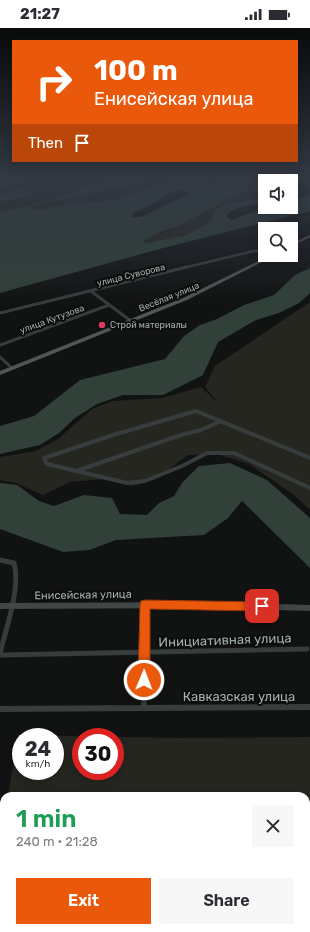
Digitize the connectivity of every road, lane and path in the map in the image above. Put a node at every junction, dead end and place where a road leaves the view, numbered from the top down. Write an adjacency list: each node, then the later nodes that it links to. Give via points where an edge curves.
1 (310, 236): 2 (main road)
2 (298, 242)
3 (258, 251): 5 (street, улица Суворова)
4 (260, 262): 8 (main road, Весёлая улица, via 204,291)
5 (92, 292): 6 (street); 7 (street, улица Суворова)
6 (109, 305): 8 (street); 9 (street, улица Кутузова)
7 (0, 313)
8 (131, 321): 11 (main road, Весёлая улица)
9 (0, 345)
10 (0, 357): 11 (street)
11 (12, 368): 12 (main road, Весёлая улица)
12 (0, 373)
13 (221, 421): 14 (street); 15 (street, via 201,430); 15 (street, via 196,411 44,458 47,464)
14 (310, 458)
15 (75, 471): 16 (street, via 127,483 145,481 207,453 234,452)
16 (310, 488)
17 (0, 560): 20 (street, via 14,563 17,569)
18 (145, 605): 20 (street, Енисейская улица); 21 (street, Енисейская улица); 24 (street)
19 (0, 606): 20 (street, Енисейская улица)
20 (12, 606): 23 (street)
21 (310, 608)
22 (307, 649): 24 (street, Инициативная улица)
23 (0, 654): 24 (street, Инициативная улица)
24 (144, 654): 25 (street)
25 (144, 707): 26 (street, Кавказская улица); 27 (street, Кавказская улица)
26 (310, 707)
27 (0, 710)

